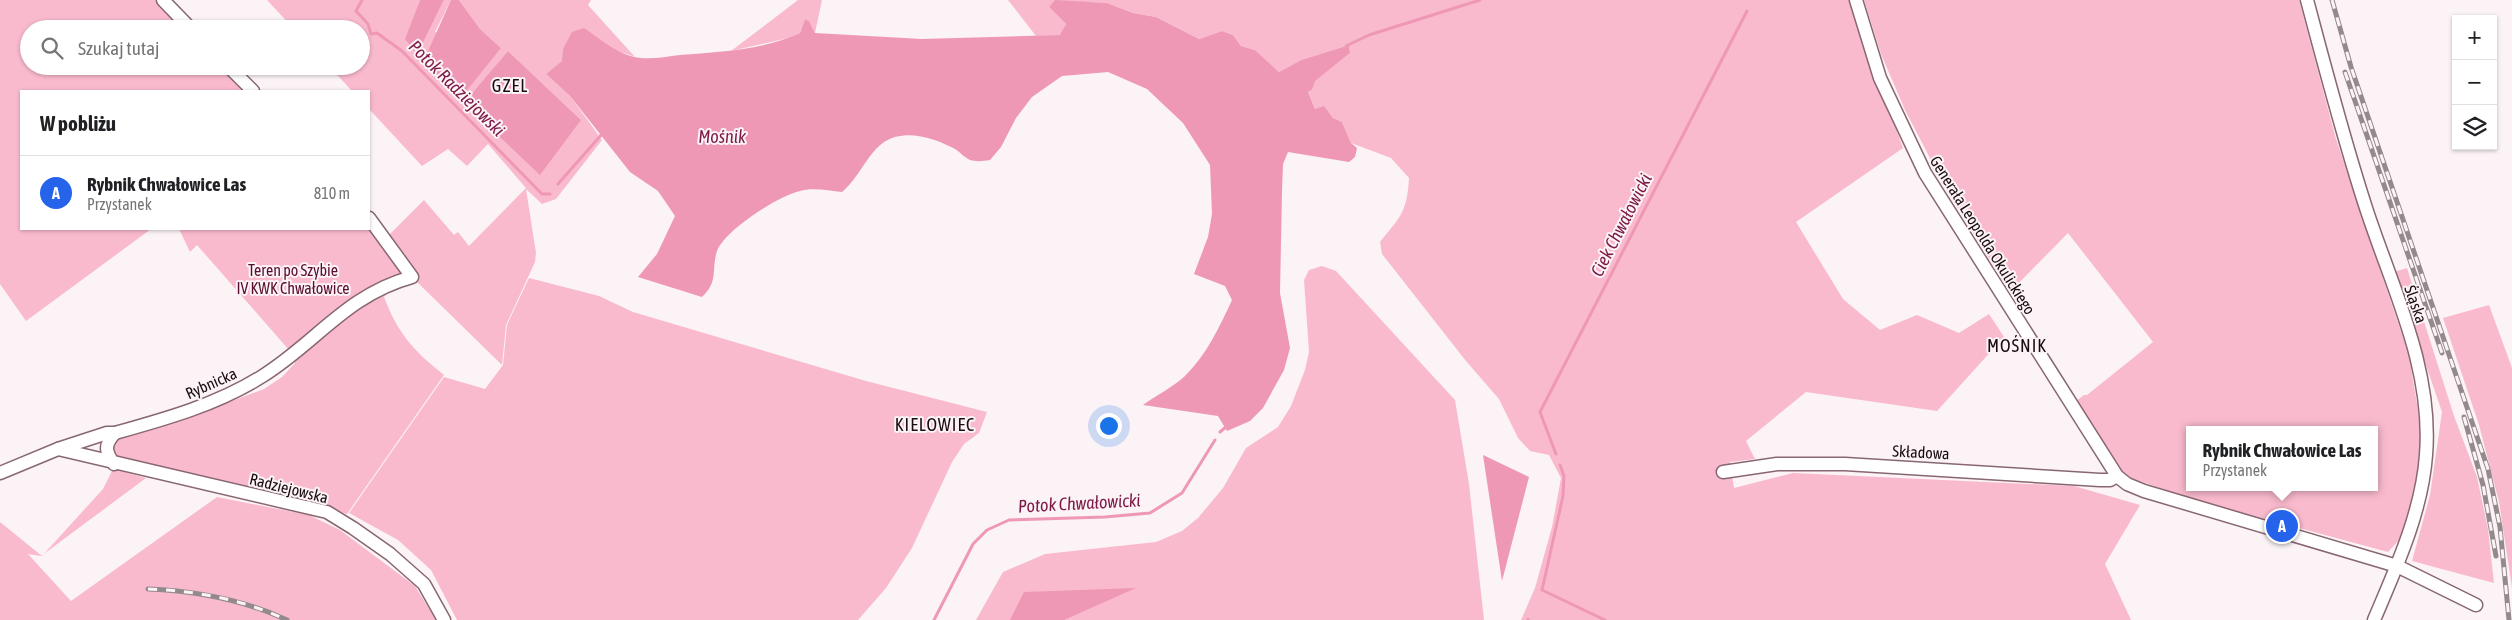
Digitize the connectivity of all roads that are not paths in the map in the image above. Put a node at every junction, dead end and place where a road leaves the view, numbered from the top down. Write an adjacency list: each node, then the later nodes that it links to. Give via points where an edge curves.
1 (162, 0): 4 (street)
2 (1856, 0): 13 (street, Generała Leopolda Okulickiego, via 1880,78 1925,173)
3 (2307, 0): 14 (street, Śląska, via 2357,178 2423,383 2427,433 2424,471)
4 (182, 20)
5 (237, 75): 6 (street)
6 (252, 90)
7 (370, 219): 8 (street, Rybnicka, via 412,277 380,287 337,315 262,377 228,395 176,416)
8 (115, 433): 9 (street, Rybnicka); 10 (street, via 107,442 106,453)
9 (58, 449): 10 (street, Radziejowska); 12 (street, Rybnicka)
10 (114, 464): 16 (street, Radziejowska, via 327,512 390,554 424,584)
11 (1723, 472): 13 (street, Składowa, via 1802,463 1935,468 2100,480)
12 (0, 473)
13 (2117, 476): 14 (street, Generała Leopolda Okulickiego, via 2144,491)
14 (2397, 566): 15 (street, Generała Leopolda Okulickiego); 17 (street, Śląska)
15 (2476, 605)
16 (444, 620)
17 (2374, 620)

